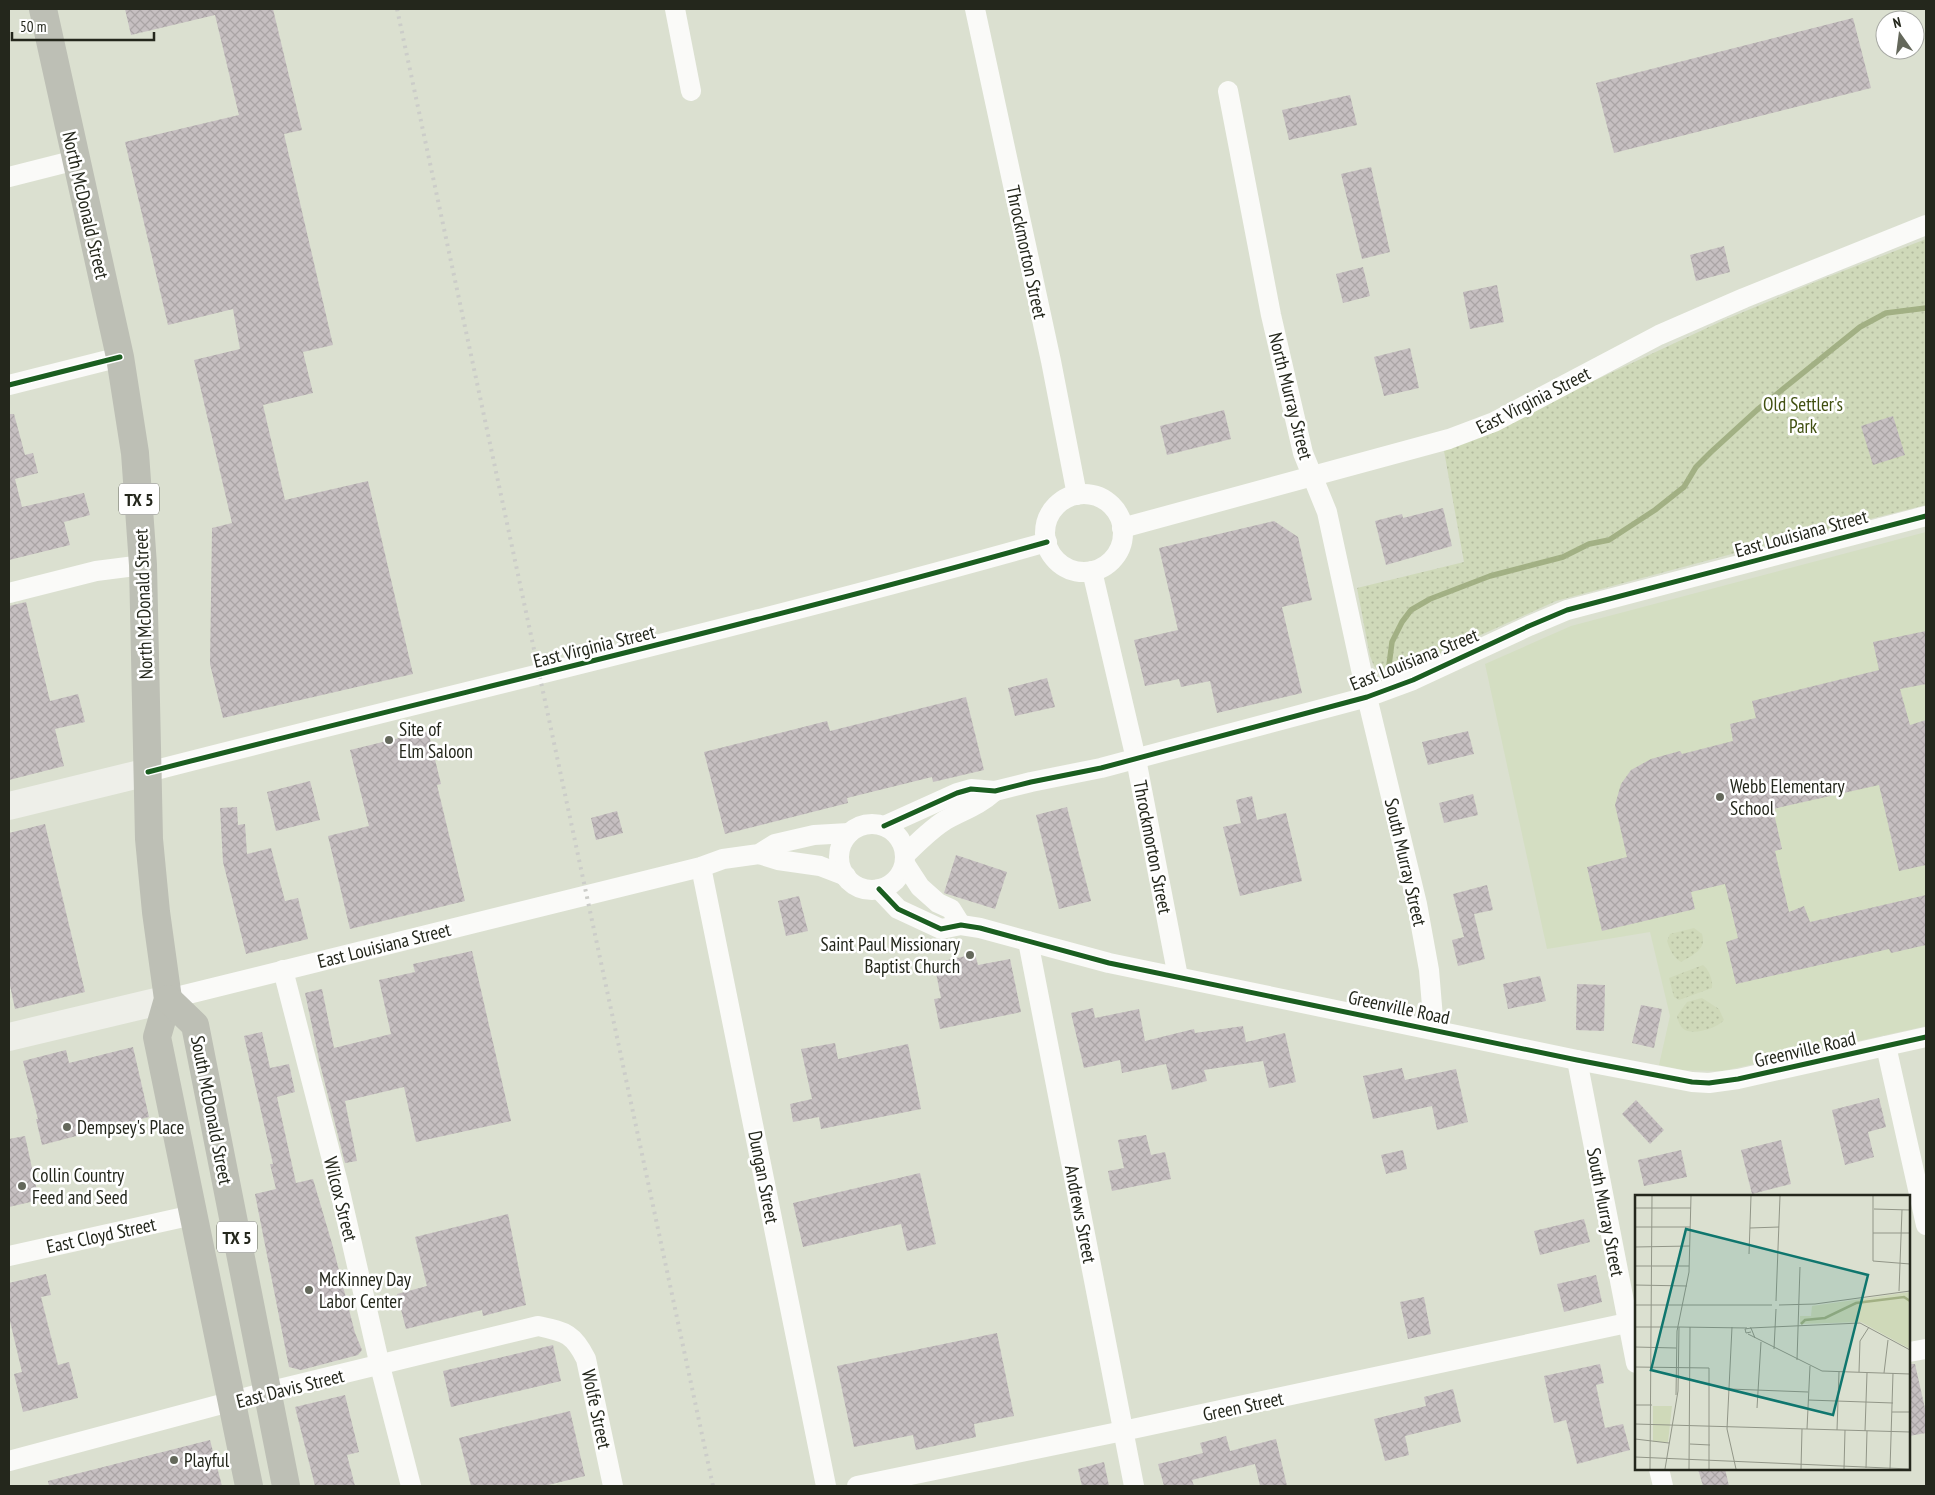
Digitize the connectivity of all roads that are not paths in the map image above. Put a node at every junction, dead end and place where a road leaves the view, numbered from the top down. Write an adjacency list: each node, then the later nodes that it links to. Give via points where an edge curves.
1 (43, 9): 6 (main road, North McDonald Street / TX 5)
2 (675, 9): 4 (street)
3 (975, 9): 12 (street, Throckmorton Street)
4 (692, 91)
5 (1228, 91): 11 (street, North Murray Street, via 1271,315 1303,453)
6 (76, 160): 7 (street); 9 (main road, North McDonald Street / TX 5)
7 (9, 177)
8 (1926, 225): 11 (street, East Virginia Street, via 1659,335 1473,431)
9 (120, 357): 10 (street); 16 (main road, North McDonald Street / TX 5, via 135,453)
10 (9, 385)
11 (1312, 476): 14 (street, East Virginia Street); 19 (street, North Murray Street, via 1327,512)
12 (1077, 495): 14 (street, via 1106,501 1116,510); 15 (street, via 1058,504 1050,514)
13 (1926, 516): 19 (street, East Louisiana Street, via 1567,610)
14 (1122, 528): 17 (street, via 1121,547 1114,558)
15 (1046, 542): 17 (street, via 1056,560 1067,568); 21 (street, East Virginia Street, via 648,648)
16 (143, 565): 18 (street, via 96,571); 21 (main road, North McDonald Street / TX 5)
17 (1092, 572): 20 (street, Throckmorton Street)
18 (9, 593)
19 (1367, 697): 20 (street, East Louisiana Street); 36 (street, South Murray Street, via 1422,930)
20 (1136, 759): 22 (street, East Louisiana Street); 34 (street, Throckmorton Street)
21 (148, 772): 23 (main road, East Virginia Street); 35 (main road, North McDonald Street / TX 5, via 149,839)
22 (995, 791): 24 (street, East Louisiana Street, via 971,789 957,793); 27 (street, East Louisiana Street, via 982,803 943,821 918,842)
23 (9, 806)
24 (884, 826): 25 (street, via 866,825); 27 (street, via 899,838)
25 (849, 833): 26 (street, East Louisiana Street, via 814,835 775,844); 29 (street, via 839,859)
26 (759, 854): 28 (street, East Louisiana Street, via 723,859); 29 (street, East Louisiana Street, via 820,866)
27 (905, 860): 30 (street, via 896,881); 31 (street, via 920,887 950,909)
28 (701, 867): 33 (street, East Louisiana Street); 59 (street, Dungan Street)
29 (846, 876): 30 (street, via 860,888)
30 (879, 889): 31 (street, Greenville Road, via 898,909 941,929)
31 (961, 925): 32 (street, Greenville Road)
32 (1028, 941): 34 (street, Greenville Road); 52 (street, Andrews Street)
33 (284, 970): 35 (street, East Louisiana Street); 49 (street, Wilcox Street)
34 (1178, 977): 36 (street, Greenville Road)
35 (168, 999): 37 (main road, East Louisiana Street); 41 (main road, South McDonald Street / TX 5, via 157,1037); 50 (main road, South McDonald Street / TX 5, via 195,1025)
36 (1434, 1030): 40 (street, Greenville Road)
37 (9, 1037)
38 (1926, 1037): 39 (street, Greenville Road)
39 (1886, 1046): 40 (street, Greenville Road, via 1709,1083); 42 (street)
40 (1577, 1060): 44 (street, South Murray Street)
41 (193, 1215): 43 (street, East Cloyd Street); 51 (main road, South McDonald Street / TX 5)
42 (1926, 1225)
43 (9, 1256)
44 (1628, 1323): 48 (street, South Murray Street); 52 (street, Green Street)
45 (570, 1336): 49 (street, East Davis Street, via 538,1326); 58 (street, Wolfe Street, via 578,1342 586,1359)
46 (1926, 1348): 47 (street)
47 (1910, 1352)
48 (1635, 1358)
49 (380, 1366): 50 (street, East Davis Street); 57 (street, Wilcox Street)
50 (267, 1392): 51 (street, East Davis Street); 56 (main road, South McDonald Street / TX 5)
51 (232, 1402): 53 (street, East Davis Street); 55 (main road, South McDonald Street / TX 5)
52 (1123, 1431): 60 (street, Green Street); 61 (street, Andrews Street)
53 (9, 1460)
54 (1659, 1470): 62 (street)
55 (250, 1486)
56 (286, 1486)
57 (411, 1486)
58 (613, 1486)
59 (826, 1486)
60 (857, 1486)
61 (1134, 1486)
62 (1663, 1486)

